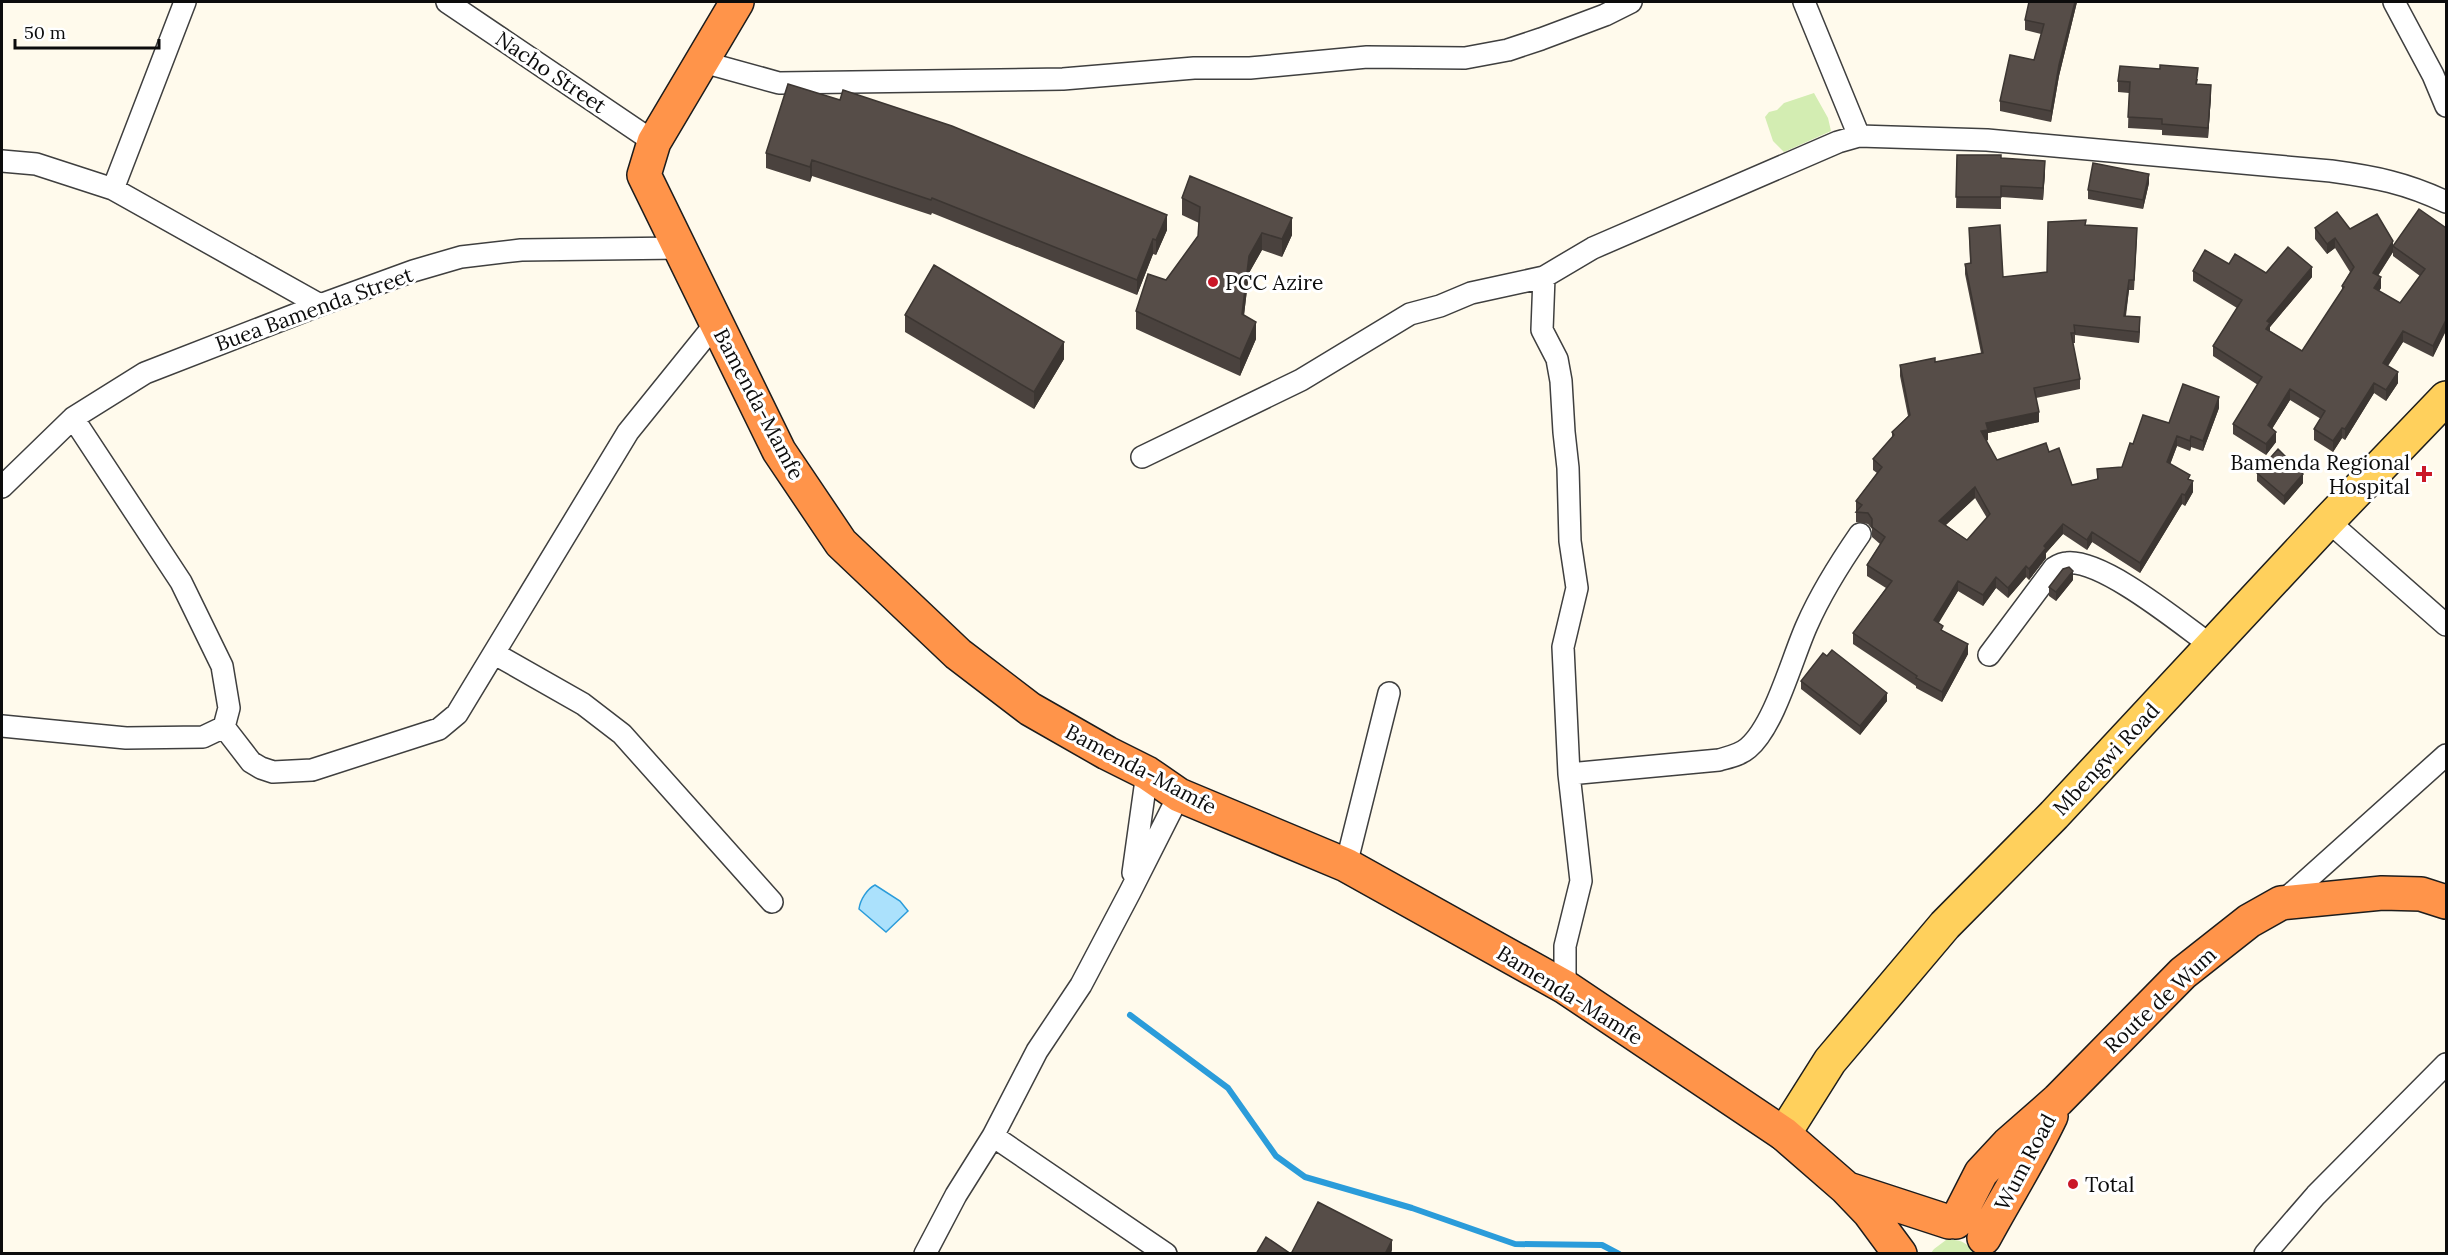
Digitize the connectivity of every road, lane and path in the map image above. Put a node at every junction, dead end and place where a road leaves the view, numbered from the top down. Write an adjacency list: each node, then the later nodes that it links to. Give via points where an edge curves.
1 (184, 2): 12 (street)
2 (447, 2): 10 (street, Nacho Street)
3 (737, 2): 7 (highway, Bamenda-Mamfe)
4 (1631, 2): 7 (street, via 1541,39 1465,58 1366,57 1063,79 779,83)
5 (1804, 2): 9 (street)
6 (2394, 2): 8 (street)
7 (703, 62): 10 (highway, Bamenda-Mamfe)
8 (2446, 106)
9 (1858, 136): 13 (street, via 1987,140 2331,171 2415,188); 15 (street, via 1593,248)
10 (654, 142): 14 (highway, Bamenda-Mamfe, via 644,175)
11 (2, 161): 12 (street, via 36,164)
12 (113, 189): 16 (street)
13 (2446, 202)
14 (675, 248): 16 (street, Buea Bamenda Street, via 522,250 461,257); 17 (highway, Bamenda-Mamfe)
15 (1544, 277): 20 (street, via 1472,293 1410,314 1301,380); 33 (street, via 1542,330 1557,359 1562,381 1576,588 1563,647)
16 (320, 304): 19 (street, Buea Bamenda Street, via 145,373)
17 (716, 323): 26 (street, via 628,432); 32 (highway, Bamenda-Mamfe, via 779,451 841,543 958,654 1030,709)
18 (2446, 398): 22 (main road, Mbengwi Road)
19 (73, 418): 21 (street, Buea Bamenda Street); 30 (street, via 181,582 222,666 229,708)
20 (1142, 457)
21 (2, 487)
22 (2328, 521): 24 (street); 25 (main road, Mbengwi Road)
23 (1860, 534): 33 (street, via 1823,592 1772,712 1748,749 1719,760)
24 (2446, 625)
25 (2212, 646): 27 (street, via 2110,575 2066,563 2054,568); 43 (main road, Mbengwi Road, via 1945,925 1830,1061)
26 (495, 654): 30 (street, via 457,714 439,729 312,770 273,772 261,768 251,762); 37 (street, via 583,704 622,734)
27 (1989, 654)
28 (1389, 693): 35 (street)
29 (2, 726): 30 (street, via 126,738 203,737)
30 (224, 727)
31 (2446, 755): 39 (street)
32 (1147, 773): 34 (highway, Bamenda-Mamfe); 36 (street)
33 (1569, 774): 40 (street, via 1581,881 1565,946)
34 (1179, 795): 35 (highway, Bamenda-Mamfe); 36 (street)
35 (1346, 866): 40 (highway, Bamenda-Mamfe)
36 (1130, 892): 44 (street, via 1081,985 1037,1051)
37 (772, 902)
38 (2446, 902): 39 (highway, Route de Wum, via 2421,894 2382,892)
39 (2281, 903): 42 (highway, Route de Wum, via 2249,921 2183,973)
40 (1565, 987): 43 (highway, Bamenda-Mamfe)
41 (2446, 1064): 52 (street, via 2316,1195)
42 (2058, 1100): 46 (highway, Wum Road, via 1982,1173); 47 (highway, Wum Road, via 2012,1186)
43 (1784, 1134): 45 (highway, Bamenda-Mamfe)
44 (993, 1136): 48 (street); 49 (street)
45 (1845, 1188): 46 (highway, Bamenda-Mamfe); 50 (highway, Bamenda-Mamfe, via 1869,1212)
46 (1953, 1222): 47 (highway, Bamenda-Mamfe, via 1972,1227); 51 (highway, via 1936,1226 1925,1234)
47 (1988, 1246)
48 (925, 1254)
49 (1166, 1254)
50 (1900, 1254)
51 (1915, 1254)
52 (2265, 1254)

